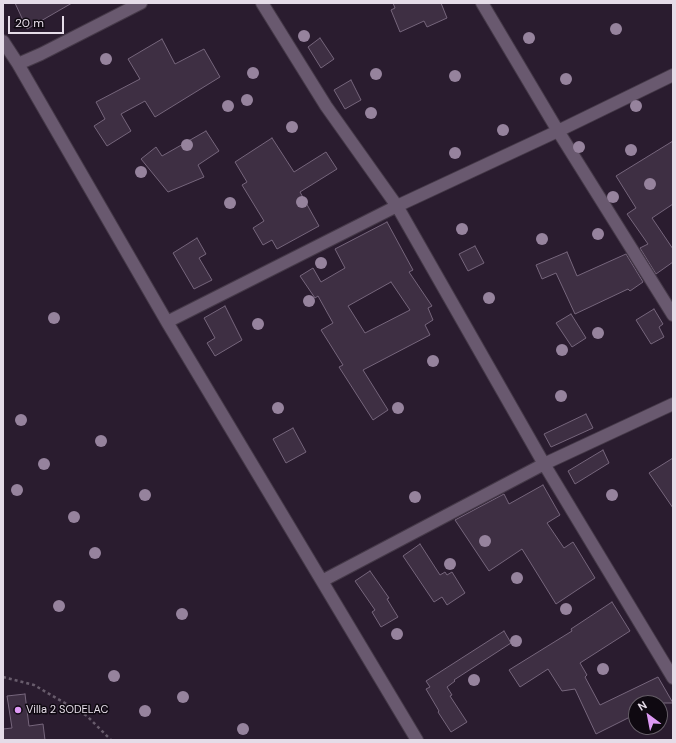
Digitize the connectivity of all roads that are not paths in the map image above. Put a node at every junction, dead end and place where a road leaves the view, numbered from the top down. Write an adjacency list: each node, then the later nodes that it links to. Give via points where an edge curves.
1 (141, 3): 5 (street)
2 (262, 3): 8 (street, via 326,106)
3 (482, 3): 7 (street)
4 (3, 41): 5 (street)
5 (18, 64): 10 (street)
6 (673, 75): 7 (street)
7 (558, 131): 8 (street); 9 (street)
8 (397, 206): 10 (street); 12 (street)
9 (673, 315)
10 (166, 322): 13 (street)
11 (673, 404): 12 (street)
12 (544, 464): 13 (street); 14 (street)
13 (322, 580): 15 (street)
14 (673, 678)
15 (417, 740)

